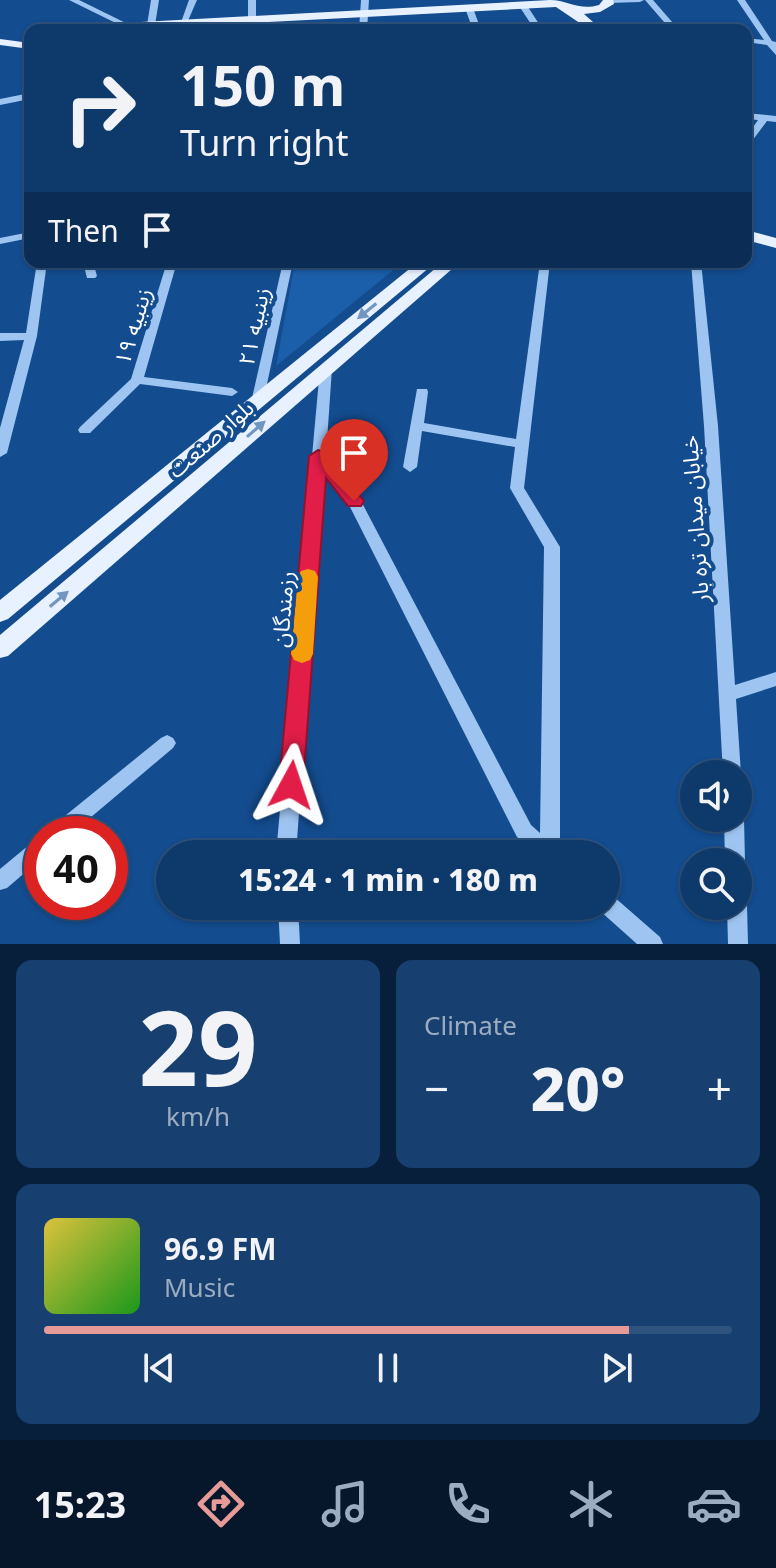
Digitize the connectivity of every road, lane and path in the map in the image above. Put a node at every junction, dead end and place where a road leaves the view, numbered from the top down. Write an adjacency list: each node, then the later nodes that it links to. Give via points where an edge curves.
1 (94, 0): 10 (street)
2 (155, 0): 20 (street)
3 (193, 0): 17 (street)
4 (252, 0): 18 (street)
5 (365, 0): 16 (street)
6 (609, 0): 7 (street); 15 (main road)
7 (640, 0)
8 (649, 0): 27 (street)
9 (741, 0): 33 (street)
10 (77, 2): 19 (street)
11 (556, 2): 12 (main road); 14 (main road)
12 (523, 6): 13 (main road); 24 (street)
13 (469, 8): 16 (main road); 23 (street)
14 (570, 9): 15 (main road); 25 (main road)
15 (599, 10): 26 (main road)
16 (364, 14): 18 (main road); 22 (street)
17 (183, 23): 18 (main road); 21 (main road)
18 (248, 23)
19 (124, 24)
20 (151, 24)
21 (167, 24)
22 (363, 24)
23 (475, 24)
24 (535, 24)
25 (597, 24)
26 (601, 24)
27 (670, 24)
28 (15, 31): 29 (main road)
29 (0, 32)
30 (752, 41): 33 (street)
31 (0, 42): 32 (main road)
32 (24, 43)
33 (774, 43): 34 (street)
34 (776, 53)
35 (24, 97): 36 (street)
36 (0, 102)
37 (752, 117): 38 (street)
38 (764, 118): 39 (street); 40 (street)
39 (776, 119)
40 (752, 135)
41 (24, 236): 43 (street)
42 (752, 237): 44 (main road)
43 (0, 241)
44 (776, 243)
45 (41, 268): 54 (street)
46 (89, 268): 53 (street)
47 (170, 268): 57 (street, زینبیه ۱۹)
48 (287, 268): 60 (street, زینبیه ۲۱)
49 (420, 268): 60 (main road, بلوار صنعت, one-way to 60)
50 (444, 268): 56 (main road, بلوار صنعت)
51 (544, 268): 63 (street)
52 (697, 268): 72 (street, خیابان میدان تره بار)
53 (91, 276)
54 (31, 336): 55 (street); 64 (street)
55 (0, 337)
56 (326, 368): 65 (street, رزمندگان); 68 (main road, بلوار صنعت, one-way to 56)
57 (137, 380): 58 (street); 62 (street, زینبیه ۱۹)
58 (232, 392)
59 (422, 392): 61 (street)
60 (258, 398): 67 (main road, بلوار صنعت)
61 (417, 426): 63 (street); 66 (street)
62 (85, 430)
63 (523, 444): 78 (street, via 517,488 552,547)
64 (0, 453)
65 (318, 456): 76 (street, رزمندگان); 77 (street, via 354,501 524,831)
66 (410, 467)
67 (127, 510): 68 (main road); 69 (main road, بلوار صنعت)
68 (150, 522): 70 (main road, بلوار صنعت, one-way to 68)
69 (0, 613)
70 (0, 649)
71 (776, 679): 72 (street)
72 (730, 694): 74 (street, خیابان میدان تره بار)
73 (167, 743): 75 (street)
74 (732, 760)
75 (79, 816)
76 (287, 840)
77 (534, 840)
78 (550, 840)
79 (24, 861): 80 (street)
80 (0, 881)
81 (620, 915): 85 (street)
82 (289, 920): 84 (street)
83 (737, 920): 86 (street)
84 (290, 944)
85 (653, 944)
86 (738, 944)

